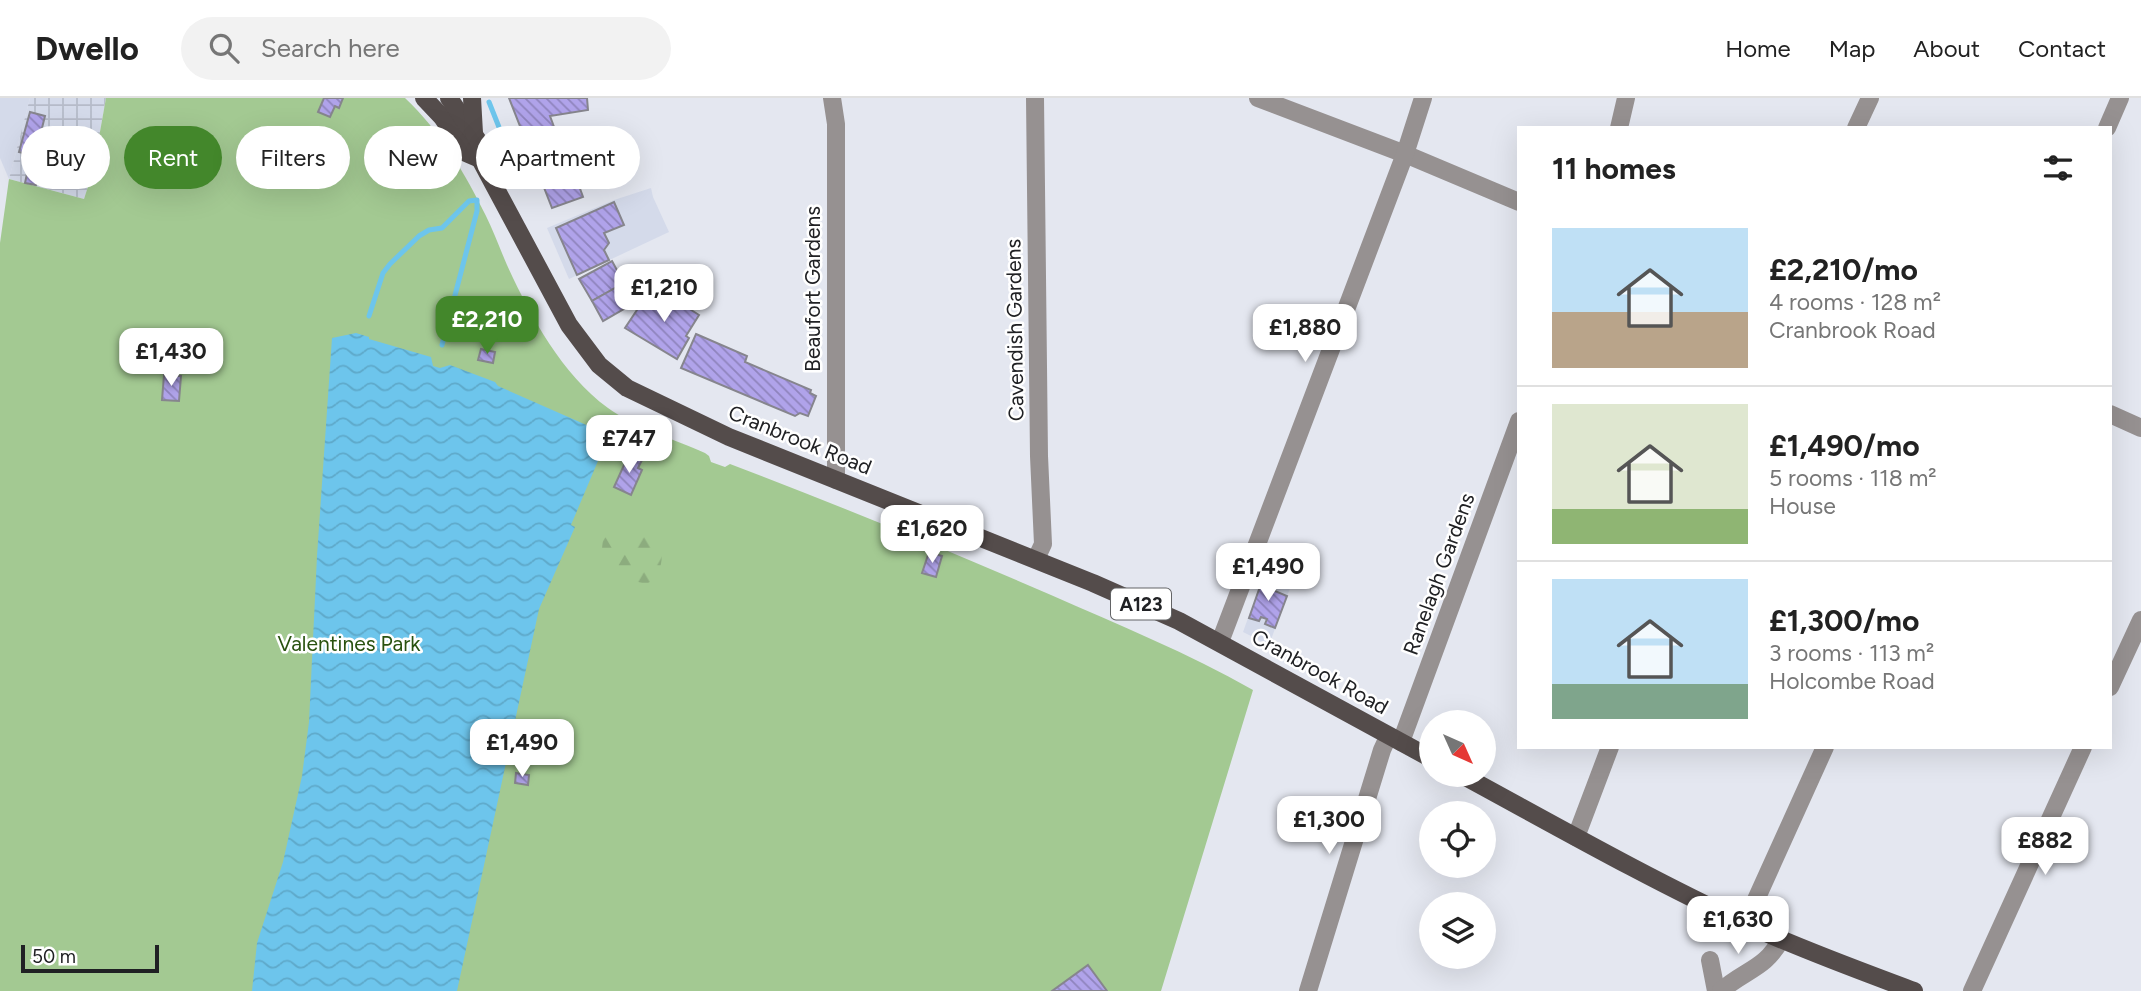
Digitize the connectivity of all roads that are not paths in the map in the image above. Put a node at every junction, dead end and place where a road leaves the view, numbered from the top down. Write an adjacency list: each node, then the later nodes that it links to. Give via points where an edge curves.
1 (472, 98): 13 (main road)
2 (832, 98): 22 (street, Beaufort Gardens, via 836,124)
3 (1035, 98): 23 (street, Cavendish Gardens, via 1043,544)
4 (1258, 98): 15 (street)
5 (1423, 98): 15 (street)
6 (1626, 98): 10 (street)
7 (1870, 98): 11 (street)
8 (2120, 98): 12 (street)
9 (437, 100): 13 (main road, Cranbrook Road / A123); 16 (main road, Cranbrook Road / A123, via 466,153)
10 (1619, 126)
11 (1857, 126)
12 (2107, 126)
13 (474, 133): 14 (main road, Cranbrook Road / A123)
14 (476, 137)
15 (1405, 154): 18 (street); 25 (street)
16 (476, 157)
17 (496, 189): 22 (main road, Cranbrook Road / A123, via 569,325 599,365 645,398)
18 (1517, 201)
19 (2112, 415): 21 (street)
20 (1517, 426): 27 (street, Ranelagh Gardens)
21 (2141, 428)
22 (836, 480): 23 (main road, Cranbrook Road / A123)
23 (1036, 559): 25 (main road, Cranbrook Road / A123)
24 (2141, 620): 26 (street)
25 (1220, 642): 27 (main road, Cranbrook Road / A123)
26 (2112, 683)
27 (1394, 740): 31 (main road, Cranbrook Road / A123); 37 (street, Ranelagh Gardens, via 1382,750)
28 (1609, 749): 33 (street)
29 (1824, 749): 34 (street)
30 (2082, 749): 40 (street)
31 (1419, 752)
32 (1486, 788): 33 (main road)
33 (1576, 837): 34 (main road)
34 (1745, 924): 35 (main road)
35 (1781, 939): 38 (street, via 1760,966); 39 (main road)
36 (1710, 960): 38 (street)
37 (1308, 991)
38 (1718, 991)
39 (1914, 991)
40 (1972, 991)

